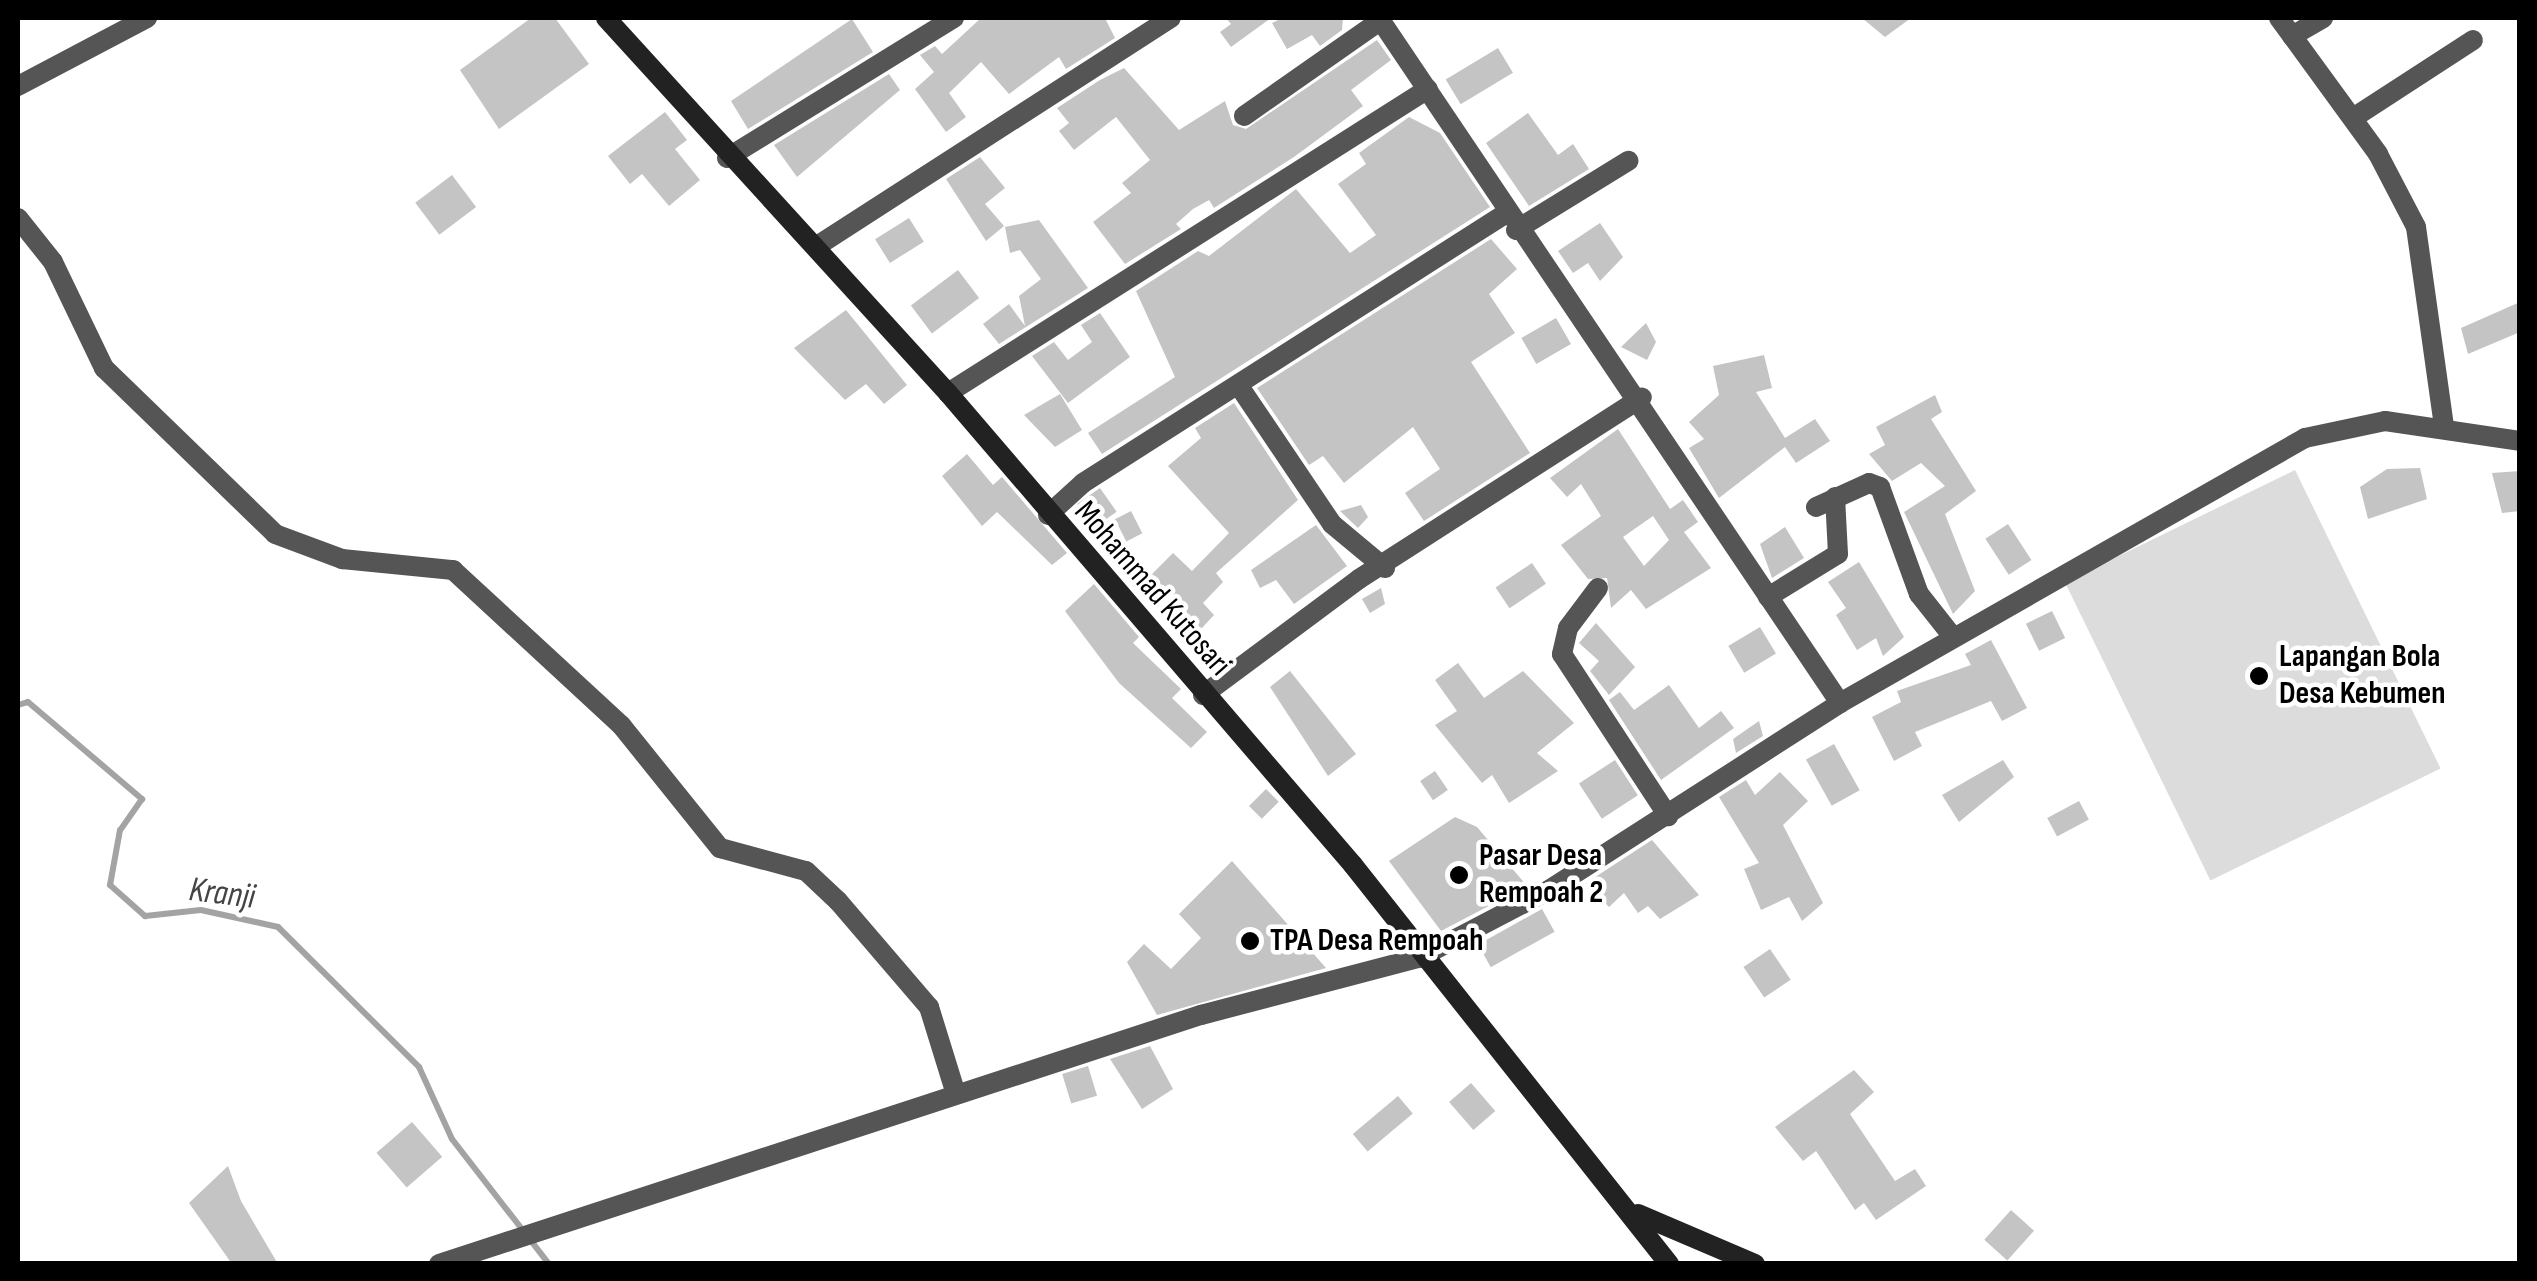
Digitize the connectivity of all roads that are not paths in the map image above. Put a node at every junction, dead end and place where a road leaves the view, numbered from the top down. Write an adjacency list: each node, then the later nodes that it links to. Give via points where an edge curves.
1 (148, 18): 10 (street)
2 (606, 18): 14 (street, Mohammad Kutosari)
3 (954, 18): 14 (street)
4 (1171, 18): 18 (street)
5 (2278, 18): 8 (street)
6 (2323, 18): 8 (street)
7 (1380, 19): 11 (street); 12 (street)
8 (2292, 36): 13 (street)
9 (2473, 40): 13 (street)
10 (18, 86)
11 (1428, 89): 17 (street); 20 (street)
12 (1244, 116)
13 (2352, 118): 22 (street, via 2416,227)
14 (727, 158): 18 (street, Mohammad Kutosari)
15 (1628, 161): 17 (street)
16 (18, 218): 33 (street, via 53,262 116,383 275,534 342,559 453,570 621,725 720,848 806,871 929,1007)
17 (1510, 222): 19 (street); 21 (street)
18 (817, 246): 20 (street, Mohammad Kutosari)
19 (1240, 386): 24 (street, via 1083,483); 25 (street, via 1332,524)
20 (948, 393): 24 (street, Mohammad Kutosari)
21 (1642, 396): 25 (street); 27 (street)
22 (2444, 426): 23 (street); 28 (street, via 2346,423 2305,438)
23 (2520, 441)
24 (1048, 515): 29 (street, Mohammad Kutosari)
25 (1384, 568): 29 (street)
26 (1598, 588): 31 (street, via 1562,654)
27 (1768, 597): 28 (street, via 1838,554 1826,502 1880,488 1919,594); 30 (street)
28 (1953, 637): 30 (street)
29 (1203, 695): 32 (street, Mohammad Kutosari, via 1353,865)
30 (1840, 703): 31 (street)
31 (1668, 816): 32 (street)
32 (1418, 958): 33 (street, via 1201,1014); 34 (street, Mohammad Kutosari)
33 (956, 1094): 36 (street)
34 (1636, 1214): 35 (street); 37 (street, Mohammad Kutosari)
35 (1749, 1262)
36 (438, 1264)
37 (1670, 1264)

